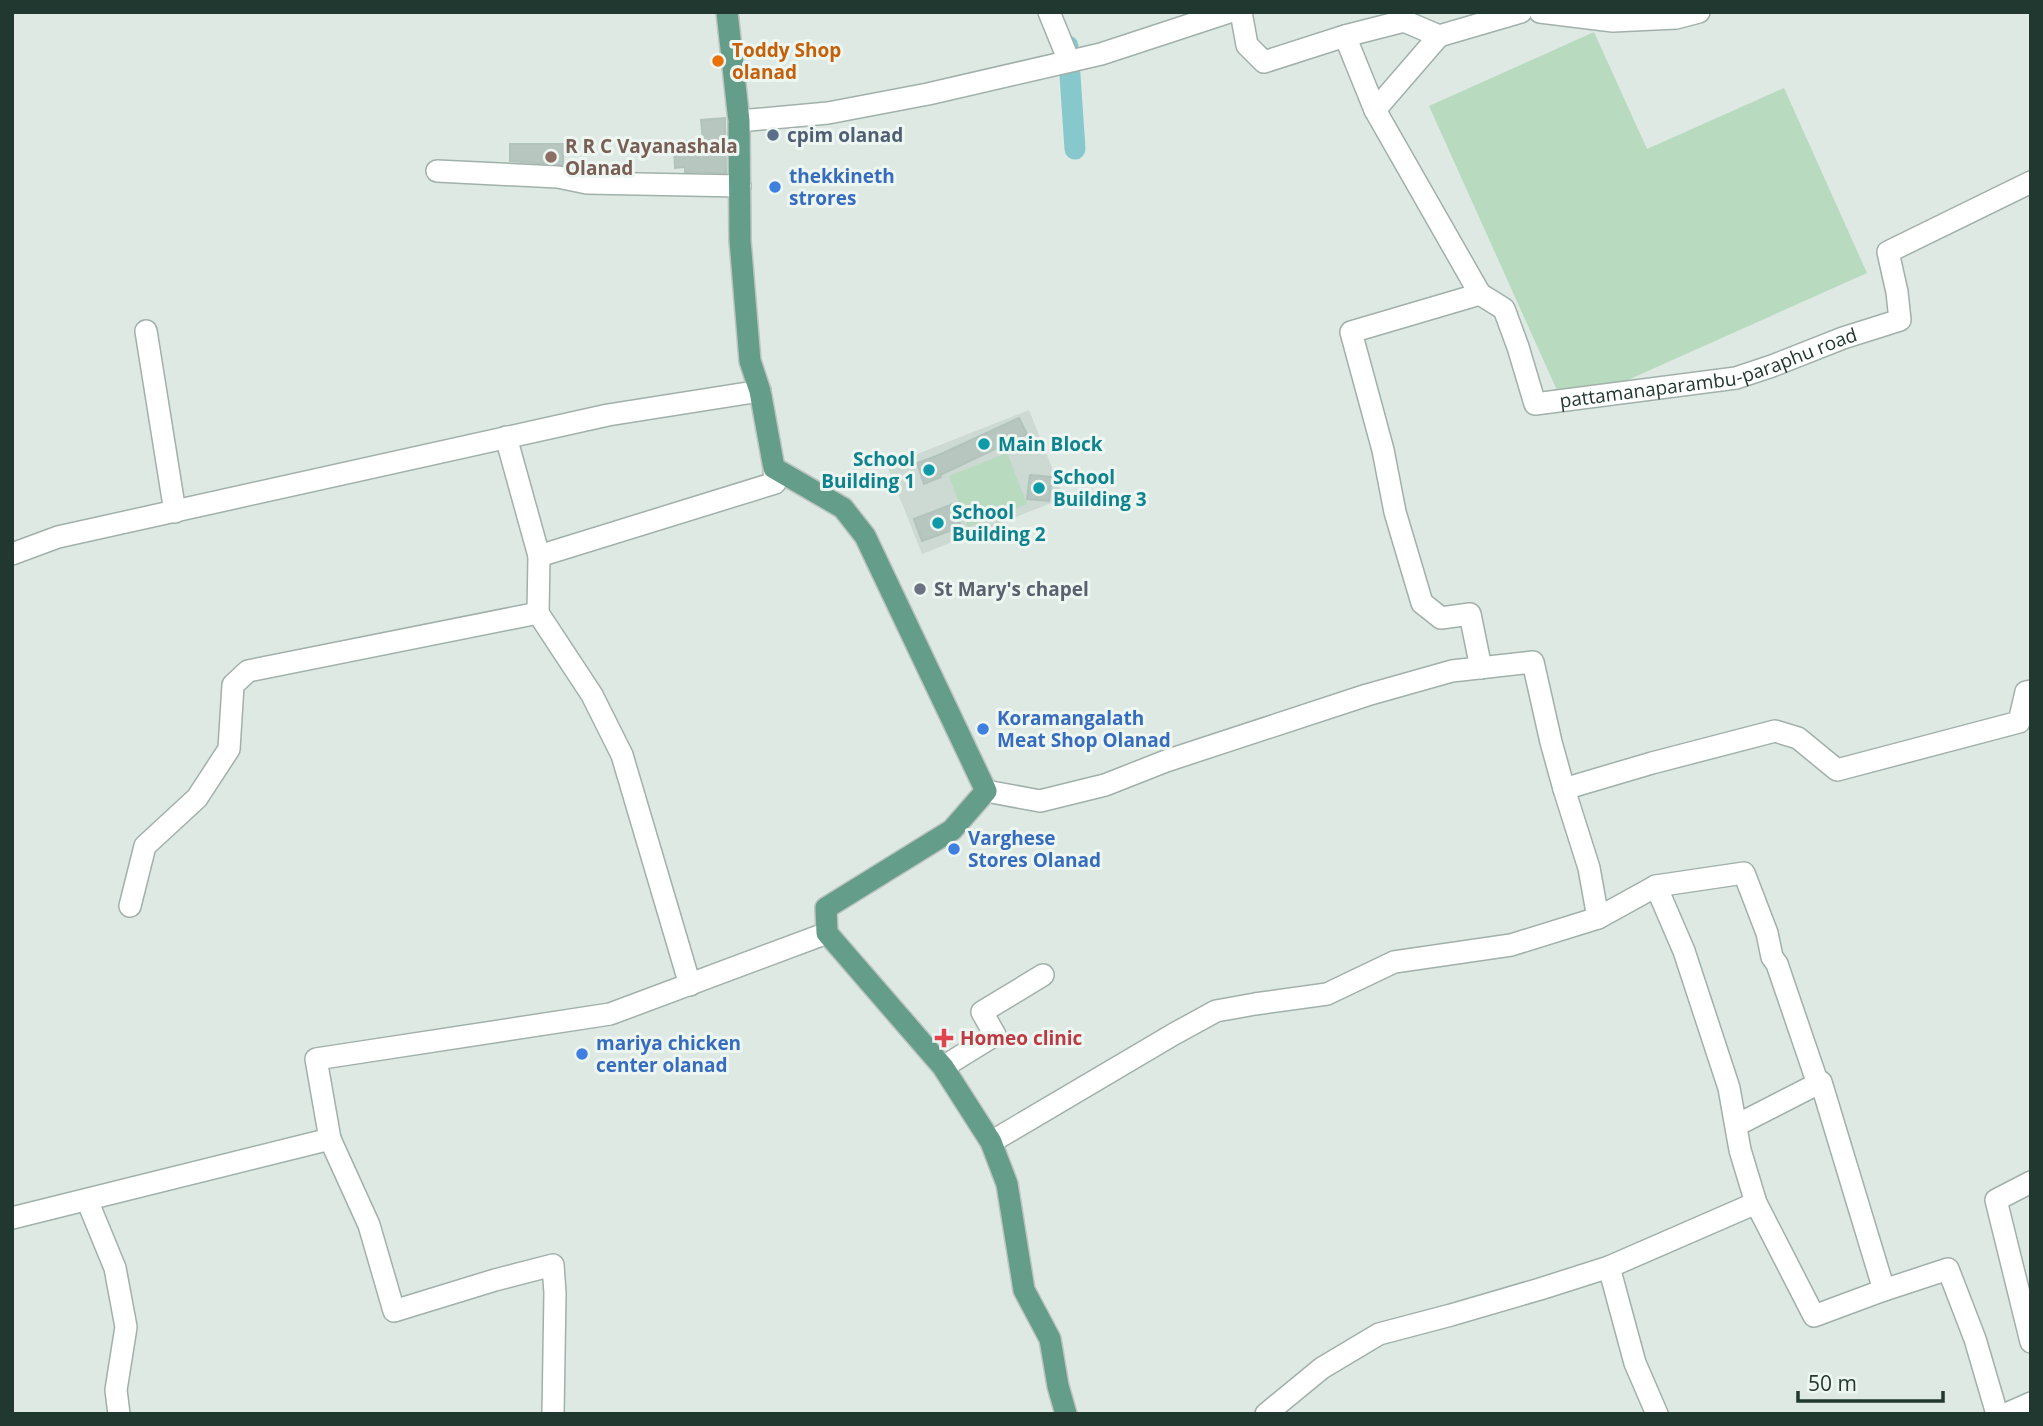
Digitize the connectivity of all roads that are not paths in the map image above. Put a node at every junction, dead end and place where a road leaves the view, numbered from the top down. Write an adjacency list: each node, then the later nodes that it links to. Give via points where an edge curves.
1 (727, 12): 12 (main road)
2 (1049, 12): 10 (street)
3 (1521, 12): 9 (street)
4 (1540, 12): 7 (street, via 1613,22)
5 (1699, 12): 7 (street, via 1676,18)
6 (1230, 13): 8 (street, via 1247,45 1264,62); 10 (street)
7 (1642, 16)
8 (1345, 36): 9 (street, via 1404,20); 11 (street)
9 (1438, 36): 11 (street)
10 (1069, 61): 12 (street, via 828,113)
11 (1376, 110): 16 (street)
12 (740, 121): 15 (main road)
13 (437, 171): 15 (street, via 558,177 587,183)
14 (2031, 182): 16 (street, pattamanaparambu-paraphu road, via 1888,252 1900,320 1735,378 1535,404 1504,309)
15 (740, 186): 18 (main road, via 750,360)
16 (1480, 294): 25 (street, via 1351,332 1422,603 1441,618 1470,614)
17 (146, 331): 21 (street)
18 (760, 391): 19 (street); 20 (main road)
19 (506, 437): 21 (street); 23 (street)
20 (774, 468): 23 (street, via 775,483); 28 (main road, via 844,508 865,536)
21 (175, 512): 22 (street, via 58,537)
22 (12, 554)
23 (539, 556): 24 (street)
24 (538, 613): 30 (street, via 248,671 233,685 229,749 197,798 145,846); 34 (street, via 592,695 622,755)
25 (1481, 668): 27 (street, via 1533,662); 28 (street, via 1452,671 1367,695 1105,785 1040,801)
26 (2031, 691): 27 (street, via 2026,692 2020,722 1837,770 1798,738 1774,731)
27 (1564, 789): 31 (street)
28 (986, 792): 32 (main road, via 953,830 826,908)
29 (1656, 886): 31 (street); 36 (street, via 1744,873); 37 (street, via 1684,951)
30 (130, 906)
31 (1598, 918): 39 (street, via 1511,945 1394,962 1327,994 1216,1012)
32 (827, 933): 34 (street); 35 (main road)
33 (1043, 975): 35 (street, via 982,1012 995,1035)
34 (690, 985): 38 (street, via 610,1014 316,1059)
35 (943, 1067): 39 (main road)
36 (1818, 1084): 37 (street); 45 (street, via 1821,1082)
37 (1737, 1125): 42 (street)
38 (330, 1139): 41 (street); 49 (street, via 369,1225 394,1311 553,1265)
39 (991, 1142): 50 (main road, via 1007,1184 1024,1290 1050,1339)
40 (2031, 1182): 46 (street, via 1996,1200)
41 (87, 1200): 43 (street); 48 (street, via 115,1268 126,1327 116,1390)
42 (1756, 1203): 44 (street); 45 (street, via 1814,1316)
43 (12, 1219)
44 (1609, 1266): 51 (street, via 1379,1334 1322,1368); 52 (street, via 1635,1363)
45 (1884, 1290): 53 (street, via 1948,1269)
46 (2031, 1342)
47 (2031, 1403): 54 (street)
48 (119, 1414)
49 (553, 1414)
50 (1066, 1414)
51 (1266, 1414)
52 (1657, 1414)
53 (1997, 1414)
54 (2006, 1414)

